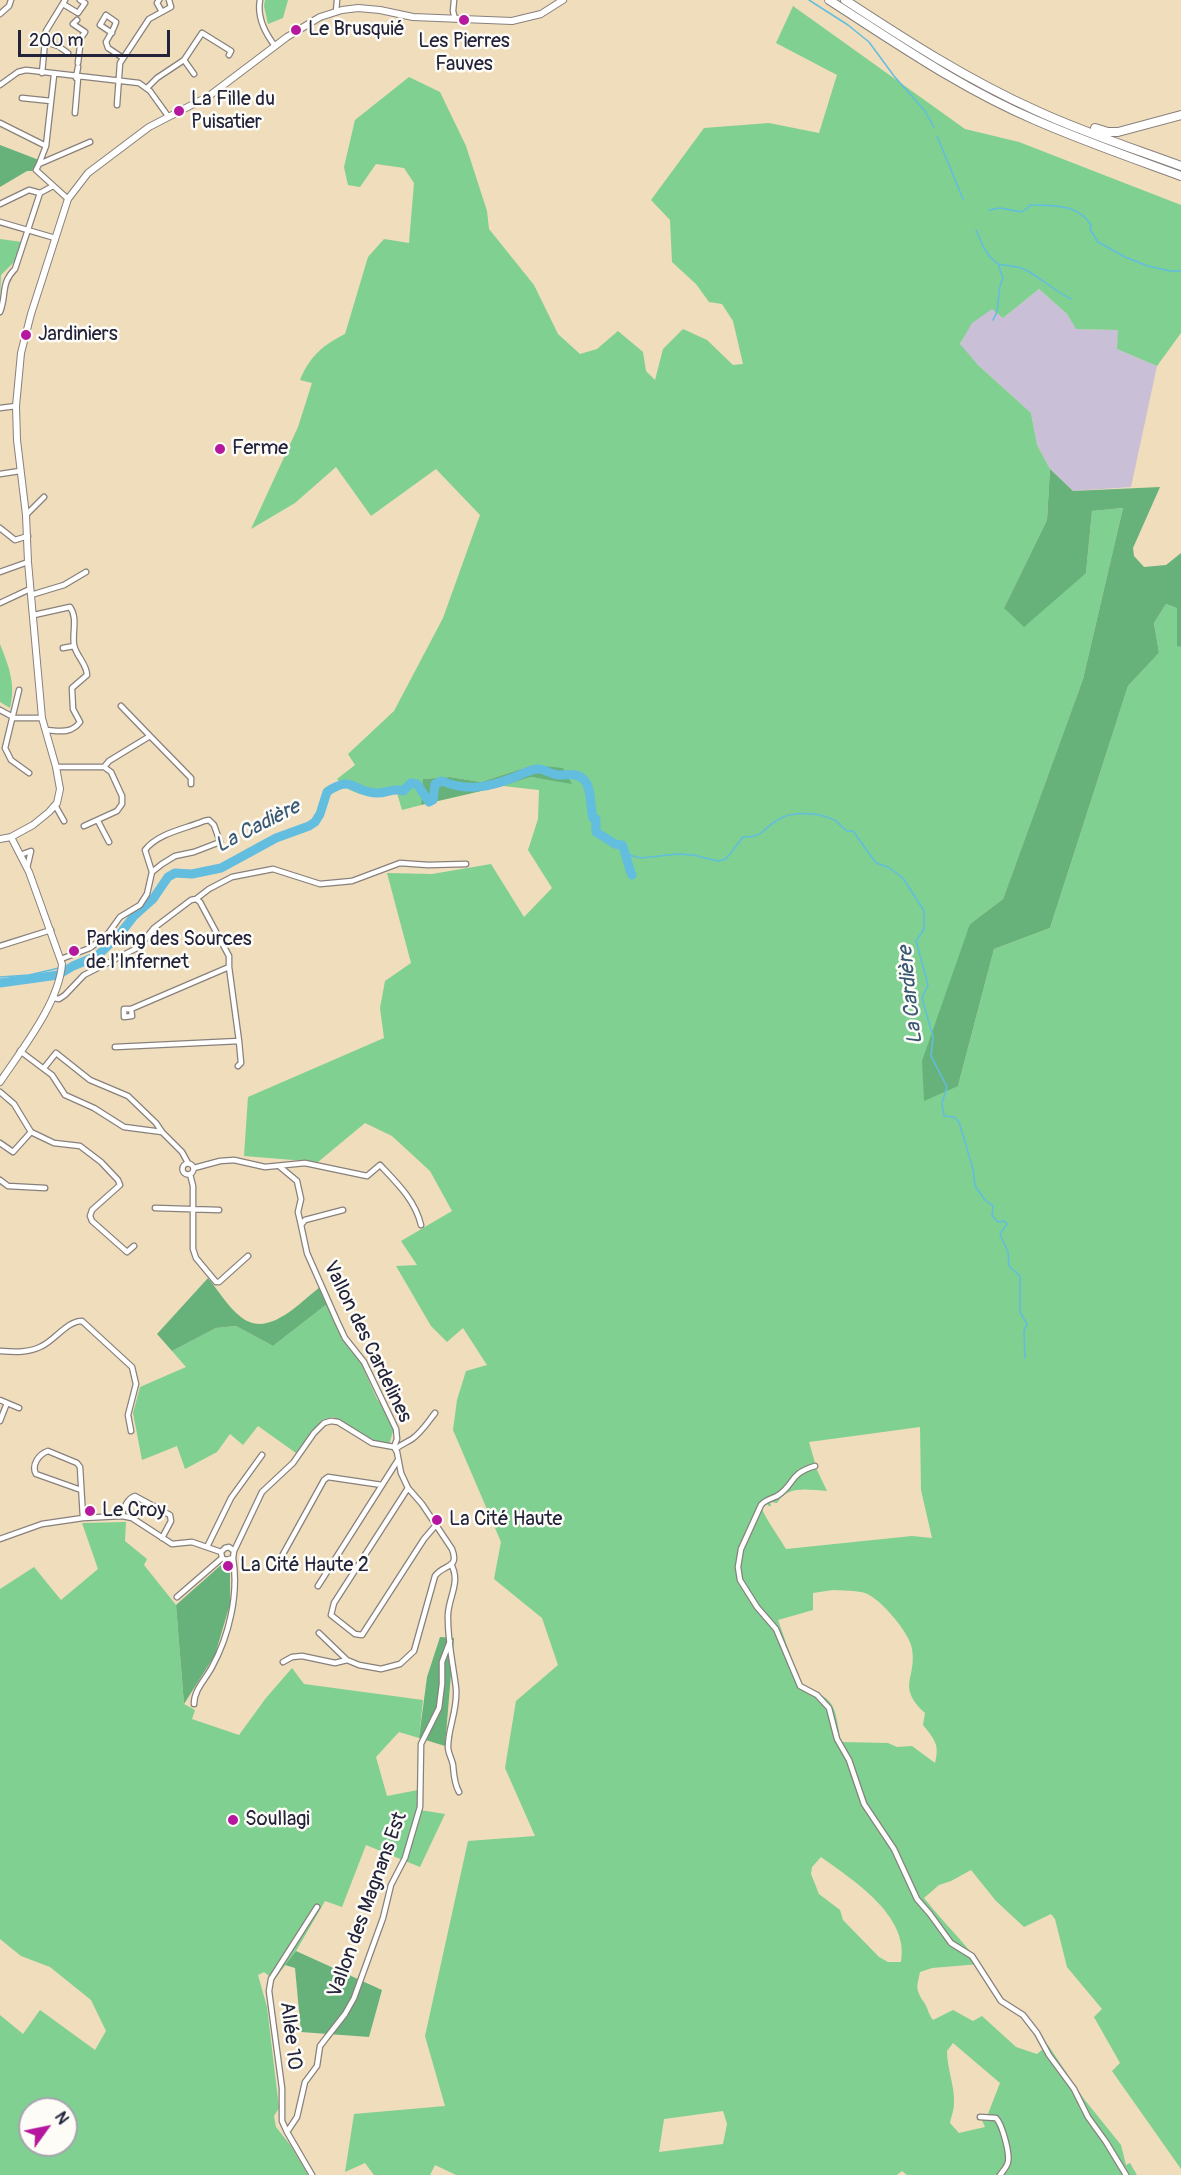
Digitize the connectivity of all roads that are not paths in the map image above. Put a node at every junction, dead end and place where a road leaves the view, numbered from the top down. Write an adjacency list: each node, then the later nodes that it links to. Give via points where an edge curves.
1 (11, 0): 14 (street)
2 (159, 0): 12 (street)
3 (169, 0): 12 (street, via 171,7)
4 (260, 0): 19 (street, via 260,16)
5 (337, 0): 13 (street)
6 (454, 0): 16 (street)
7 (563, 0): 16 (street, via 541,14 521,20)
8 (830, 0): 41 (highway, via 975,90 1035,120)
9 (845, 0): 29 (highway)
10 (84, 1): 15 (street)
11 (64, 2): 15 (street); 18 (street, via 46,31)
12 (162, 12): 22 (street, via 149,19)
13 (336, 12): 16 (street, via 372,9); 19 (street, via 308,23)
14 (0, 14)
15 (78, 17): 27 (street, via 73,24 85,32)
16 (452, 19)
17 (112, 33): 22 (street, via 106,42 108,48)
18 (45, 42): 20 (street); 24 (street)
19 (275, 46): 37 (street, via 209,96)
20 (68, 53)
21 (229, 55): 23 (street, via 231,51 202,33)
22 (123, 58): 28 (street)
23 (184, 60): 25 (street); 31 (street)
24 (42, 73): 26 (street); 30 (street, via 21,71)
25 (194, 74)
26 (54, 75): 27 (street); 33 (street)
27 (77, 78): 28 (street); 35 (street)
28 (119, 81): 31 (street); 34 (street)
29 (980, 82): 36 (highway, via 1108,132); 42 (highway, via 1038,112)
30 (0, 85)
31 (147, 88): 37 (street)
32 (22, 98): 33 (street)
33 (51, 101): 40 (street)
34 (117, 105)
35 (75, 113)
36 (1181, 115)
37 (168, 116): 48 (street, via 88,173)
38 (0, 123): 40 (street)
39 (90, 142): 43 (street)
40 (46, 146): 43 (street)
41 (1107, 148): 44 (highway); 45 (highway)
42 (1181, 166)
43 (38, 167): 46 (street)
44 (1181, 176)
45 (1181, 181)
46 (53, 186): 47 (street); 48 (street)
47 (40, 193): 49 (street, via 29,190); 51 (street)
48 (68, 200): 52 (street)
49 (0, 204)
50 (0, 222): 51 (street)
51 (29, 230): 52 (street); 53 (street, via 4,287)
52 (55, 238): 54 (street, via 21,353)
53 (0, 312)
54 (16, 406): 55 (street); 56 (street)
55 (0, 408)
56 (20, 471): 57 (street); 59 (street)
57 (0, 474)
58 (44, 497): 59 (street)
59 (26, 515): 61 (street)
60 (0, 528): 61 (street, via 15,540)
61 (28, 536): 62 (street)
62 (28, 562): 63 (street); 65 (street)
63 (0, 572)
64 (86, 572): 65 (street, via 64,585)
65 (31, 592): 66 (street); 67 (street)
66 (0, 603)
67 (34, 615): 68 (street, via 70,607 74,612); 74 (street)
68 (74, 646): 69 (street); 75 (street, via 87,670 87,675 72,688 73,709 80,722 68,732)
69 (63, 648)
70 (19, 690): 73 (street)
71 (121, 706): 76 (street)
72 (0, 710): 73 (street)
73 (12, 717): 74 (street); 79 (street, via 5,748 11,760)
74 (42, 718): 75 (street)
75 (46, 730): 77 (street)
76 (150, 736): 78 (street, via 109,760); 80 (street, via 191,778)
77 (56, 767): 78 (street); 81 (street, via 60,789)
78 (104, 767): 83 (street, via 111,772 122,804)
79 (29, 773)
80 (190, 784)
81 (55, 805): 82 (street); 85 (street, via 33,825)
82 (64, 821)
83 (98, 821): 84 (street); 87 (street)
84 (84, 826)
85 (11, 837): 86 (street); 88 (street)
86 (0, 839)
87 (109, 842)
88 (20, 855): 90 (street); 90 (street, via 31,851)
89 (466, 864): 92 (street, via 400,863 352,881 320,884 273,869 232,877)
90 (27, 868): 93 (street)
91 (152, 872): 91 (street, via 145,850 148,845 204,821 214,825 220,842 175,856); 95 (street, via 140,905 120,917 107,935 90,948)
92 (196, 899): 96 (street, via 223,942); 97 (street, via 154,928 140,946 84,975 60,999)
93 (51, 930): 94 (street); 95 (street)
94 (0, 946)
95 (61, 961): 97 (street)
96 (229, 967): 98 (street); 99 (street)
97 (54, 998): 101 (street)
98 (131, 1009)
99 (239, 1041): 100 (street); 102 (street, via 242,1063)
100 (115, 1047)
101 (20, 1051): 103 (street); 104 (street)
102 (238, 1066)
103 (44, 1068): 107 (street, via 69,1098 124,1127); 107 (street, via 56,1053 90,1080 128,1096)
104 (0, 1082)
105 (0, 1092): 106 (street, via 14,1104)
106 (32, 1132): 108 (street, via 13,1152); 121 (street, via 54,1143 80,1146 118,1179 120,1185 90,1216 127,1252)
107 (162, 1132): 109 (street)
108 (0, 1143)
109 (188, 1163): 111 (street); 112 (street, via 183,1170)
110 (279, 1166): 111 (street, via 255,1166 234,1160); 119 (street, Vallon des Cardelines, via 297,1181); 120 (street, via 305,1163 367,1176 380,1165 407,1194)
111 (194, 1168): 112 (street)
112 (190, 1174): 116 (street)
113 (0, 1180): 114 (street, via 8,1186)
114 (45, 1188)
115 (155, 1208): 116 (street)
116 (193, 1209): 117 (street); 122 (street, via 194,1254 216,1282)
117 (219, 1210)
118 (343, 1210): 119 (street)
119 (301, 1225): 130 (street, Vallon des Cardelines, via 307,1253 337,1321 364,1362 396,1429)
120 (421, 1225)
121 (134, 1246)
122 (248, 1256)
123 (0, 1351): 129 (street, via 33,1350 72,1323 82,1321 132,1367 136,1384 129,1415)
124 (0, 1400): 125 (street)
125 (7, 1403): 126 (street); 128 (street)
126 (19, 1408)
127 (435, 1413): 130 (street, via 417,1436)
128 (0, 1420)
129 (131, 1431)
130 (395, 1448): 132 (street, Vallon des Cardelines); 143 (street, via 372,1443 338,1422 324,1423 293,1463 262,1492)
131 (262, 1455): 142 (street, via 231,1498)
132 (398, 1460): 134 (street); 135 (street, Vallon des Cardelines)
133 (815, 1466): 161 (street, via 795,1475 780,1494 761,1505 741,1549 740,1580 777,1629 800,1686 818,1695 830,1708 837,1739 849,1760 864,1804 894,1849 917,1899 951,1943 974,1959 999,1999 1023,2015 1037,2033)
134 (382, 1485): 145 (street, via 328,1477); 148 (street)
135 (408, 1488): 139 (street, Vallon des Cardelines); 139 (street, via 334,1603 331,1615 362,1635)
136 (81, 1490): 136 (street, via 77,1463 48,1451 34,1464 36,1474); 138 (street)
137 (122, 1516): 138 (street); 140 (street, via 132,1518); 140 (street, via 135,1496 161,1510 172,1518)
138 (83, 1518): 141 (street, via 42,1524)
139 (436, 1525): 147 (street, Vallon des Cardelines, via 454,1552)
140 (162, 1538): 142 (street, via 172,1544 192,1542)
141 (0, 1539)
142 (207, 1547): 144 (street)
143 (234, 1551): 144 (street, via 228,1547); 146 (street)
144 (222, 1555): 146 (street, via 225,1560); 149 (street, via 213,1568)
145 (282, 1556)
146 (233, 1558): 154 (street, via 229,1622 212,1667 194,1695)
147 (452, 1564): 151 (street, Vallon des Cardelines, via 456,1578 448,1610); 152 (street, via 435,1574 414,1651 408,1659 381,1669)
148 (318, 1586)
149 (177, 1597)
150 (319, 1633): 152 (street)
151 (450, 1641): 155 (street, Vallon des Cardelines, via 456,1713 448,1749); 158 (street, Vallon des Magnans Est, via 442,1662 439,1708 421,1744 420,1807 405,1858 391,1885 357,1990 345,2014 320,2046 317,2066 305,2082 297,2117)
152 (347, 1660): 153 (street, via 335,1663 302,1656)
153 (283, 1662)
154 (194, 1704)
155 (459, 1792)
156 (317, 1907): 158 (street, Allée 10, via 270,1984 282,2121)
157 (980, 2116): 160 (street, via 996,2118 1001,2126 1008,2156)
158 (287, 2133): 159 (street, Allée 10)
159 (312, 2175)
160 (1000, 2175)
161 (1126, 2175)

